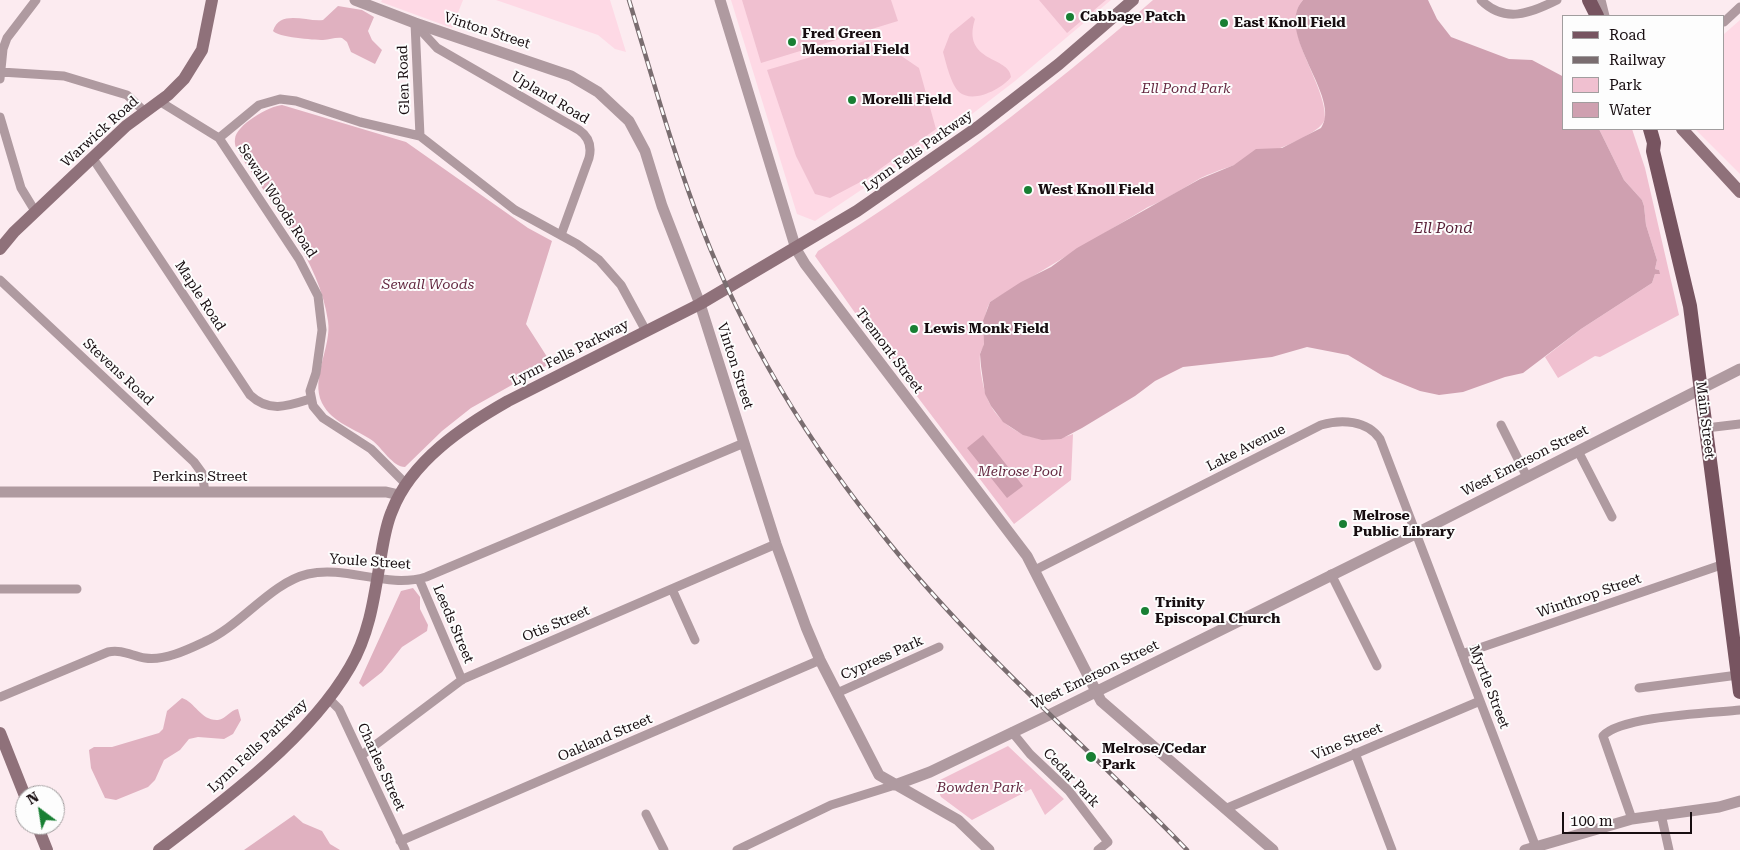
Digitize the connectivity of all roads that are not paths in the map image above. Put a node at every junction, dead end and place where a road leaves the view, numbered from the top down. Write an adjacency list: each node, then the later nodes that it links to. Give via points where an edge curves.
1 (36, 0): 15 (street, via 7,38)
2 (212, 0): 16 (main road, Warwick Road, via 206,37 199,56 180,83)
3 (355, 0): 14 (street, Vinton Street)
4 (720, 0): 30 (street, Tremont Street)
5 (1133, 0): 30 (main road, Lynn Fells Parkway, via 1064,60 978,127 883,195)
6 (1481, 0): 7 (street, via 1498,11 1514,15 1531,12)
7 (1557, 0)
8 (1589, 0): 11 (main road)
9 (1600, 0): 12 (street)
10 (1740, 7): 13 (street)
11 (1596, 15)
12 (1604, 15)
13 (1725, 21)
14 (415, 23): 22 (street, Glen Road); 28 (street, Upland Road, via 437,48 586,137 590,158); 32 (street, Vinton Street, via 570,76 618,108 633,127 645,151 662,206)
15 (1, 75): 17 (street, via 64,76 128,95)
16 (159, 101): 17 (main road, Warwick Road); 23 (street)
17 (144, 111): 25 (main road, Warwick Road)
18 (0, 117): 27 (street, via 22,191)
19 (1641, 130): 24 (main road, Main Street)
20 (1650, 130): 24 (main road, Main Street)
21 (1683, 130): 26 (main road)
22 (420, 136): 23 (street, Sewall Woods Road, via 280,99 259,105); 28 (street, Sewall Woods Road, via 515,210)
23 (219, 138): 36 (street, Sewall Woods Road, via 299,259 318,296 322,330)
24 (1653, 151): 35 (main road, Main Street, via 1690,306)
25 (92, 157): 27 (main road, Warwick Road); 36 (street, Maple Road, via 250,395 264,405 275,407)
26 (1740, 192)
27 (36, 212): 29 (main road, Warwick Road)
28 (561, 235): 33 (street, Sewall Woods Road, via 585,249 613,274)
29 (0, 249)
30 (796, 249): 32 (main road, Lynn Fells Parkway); 50 (street, Tremont Street, via 874,358)
31 (0, 280): 45 (street, Stevens Road, via 196,464 203,476)
32 (700, 304): 33 (main road, Lynn Fells Parkway); 40 (street, Vinton Street)
33 (646, 331): 43 (main road, Lynn Fells Parkway, via 490,411 442,447)
34 (1740, 369): 35 (street, West Emerson Street)
35 (1701, 389): 39 (main road, Main Street); 41 (street, West Emerson Street)
36 (310, 399): 43 (street, via 323,418 371,449)
37 (1740, 424): 39 (street)
38 (1501, 425): 42 (street)
39 (1706, 428): 49 (main road, Main Street)
40 (744, 442): 48 (street, Vinton Street); 53 (street, Youle Street)
41 (1578, 451): 42 (street, West Emerson Street); 46 (street)
42 (1527, 477): 47 (street, West Emerson Street)
43 (402, 490): 45 (street, Perkins Street); 52 (main road, Lynn Fells Parkway, via 387,524)
44 (0, 492): 45 (street, Perkins Street)
45 (205, 492)
46 (1612, 517)
47 (1415, 534): 50 (street, Lake Avenue, via 1378,436 1358,424 1337,422 1316,427); 51 (street, West Emerson Street); 59 (street, Myrtle Street)
48 (776, 544): 56 (street, Otis Street); 60 (street, Vinton Street)
49 (1724, 564): 59 (street, Winthrop Street); 62 (main road, Main Street)
50 (1035, 570): 65 (street, Tremont Street)
51 (1331, 574): 61 (street); 65 (street, West Emerson Street)
52 (377, 578): 53 (street, Youle Street); 68 (street, Youle Street, via 335,573 304,575 203,643 156,658 124,651 108,652); 69 (main road, Lynn Fells Parkway, via 363,639 349,668)
53 (419, 579): 63 (street, Leeds Street)
54 (0, 589): 55 (street)
55 (76, 589)
56 (672, 589): 57 (street); 63 (street, Otis Street)
57 (695, 640)
58 (939, 647): 67 (street, Cypress Park)
59 (1462, 654): 70 (street, Myrtle Street)
60 (820, 660): 67 (street, Vinton Street); 84 (street, Oakland Street)
61 (1377, 666)
62 (1738, 675): 64 (street); 66 (main road, Main Street)
63 (462, 680): 75 (street, Otis Street)
64 (1638, 688)
65 (1095, 691): 73 (street, West Emerson Street); 79 (street, Tremont Street, via 1104,704)
66 (1740, 692)
67 (837, 693): 77 (street, Vinton Street, via 876,771)
68 (0, 697)
69 (328, 698): 75 (street, Charles Street, via 340,709); 87 (main road, Lynn Fells Parkway, via 269,760)
70 (1480, 701): 74 (street, Vine Street); 85 (street, Myrtle Street)
71 (1740, 710): 82 (street, via 1678,716 1608,730 1603,736)
72 (0, 733): 76 (main road)
73 (1015, 736): 77 (street, West Emerson Street); 92 (street, Cedar Park, via 1069,791 1108,842)
74 (1355, 753): 79 (street, Vine Street); 94 (street)
75 (362, 755): 84 (street, Charles Street)
76 (21, 785)
77 (895, 785): 90 (street, West Emerson Street, via 831,804); 91 (street, Vinton Street, via 958,820)
78 (1740, 801): 81 (street, via 1714,808)
79 (1225, 808): 93 (street, Tremont Street)
80 (646, 814): 89 (street)
81 (1661, 814): 82 (street); 95 (street)
82 (1632, 819): 85 (street)
83 (41, 835): 86 (main road)
84 (400, 841): 88 (street, Charles Street)
85 (1533, 849)
86 (47, 850)
87 (159, 850)
88 (405, 850)
89 (664, 850)
90 (736, 850)
91 (989, 850)
92 (1098, 850)
93 (1273, 850)
94 (1392, 850)
95 (1669, 850)

